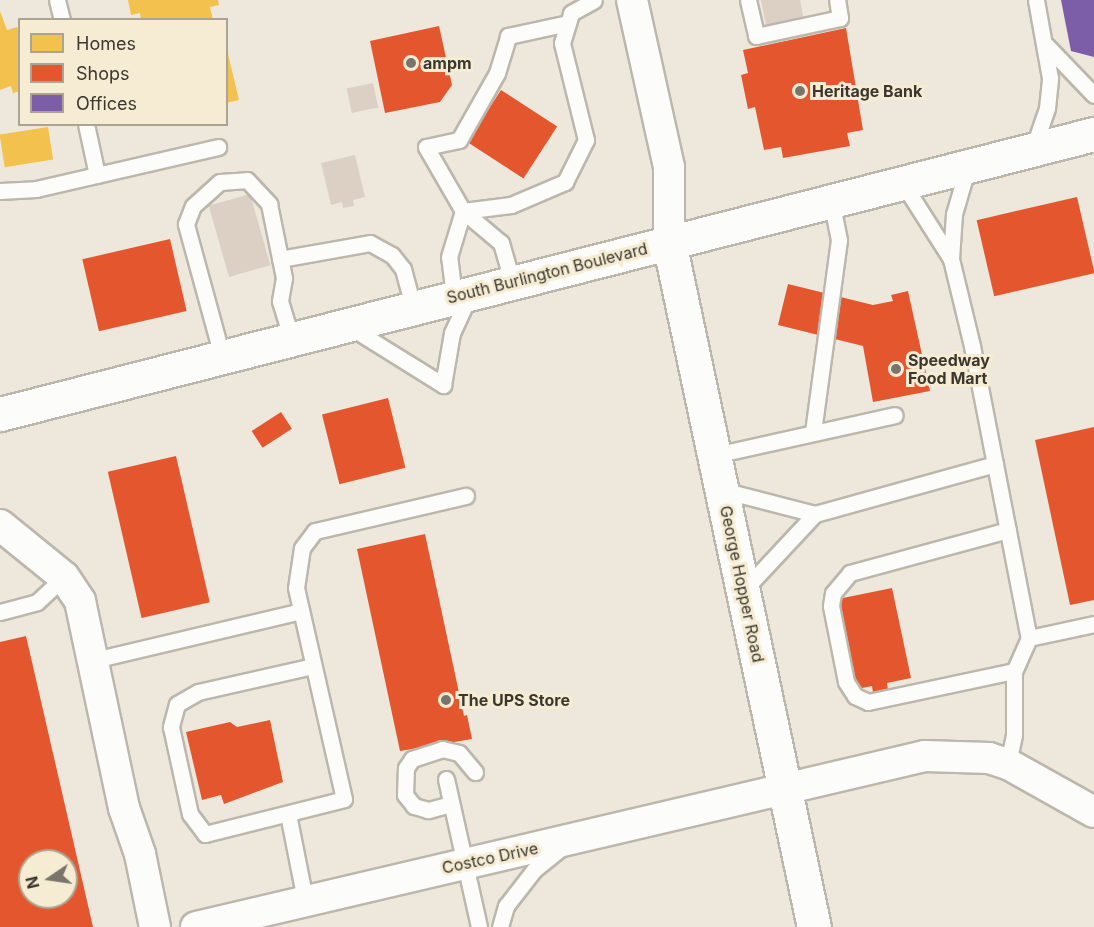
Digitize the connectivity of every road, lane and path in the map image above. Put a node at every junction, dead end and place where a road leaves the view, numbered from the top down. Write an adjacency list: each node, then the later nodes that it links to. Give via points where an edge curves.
1 (57, 0): 7 (lane)
2 (594, 0): 8 (lane, via 571,13)
3 (632, 0): 21 (street, via 669,166)
4 (748, 0): 5 (lane, via 756,36 840,18)
5 (837, 0)
6 (1036, 0): 9 (lane)
7 (62, 18)
8 (568, 23): 20 (lane, via 562,43 586,140 565,182 511,205); 20 (lane, via 507,36 497,73 459,140 426,147)
9 (1046, 45): 10 (lane); 14 (lane, via 1050,78 1047,108)
10 (1094, 95)
11 (86, 126): 16 (lane)
12 (1094, 134): 14 (main road, South Burlington Boulevard)
13 (218, 147): 16 (lane)
14 (1033, 149): 15 (main road, South Burlington Boulevard)
15 (968, 166): 17 (main road, South Burlington Boulevard); 23 (lane, via 954,214)
16 (97, 175): 18 (lane, via 36,189)
17 (902, 182): 19 (main road, South Burlington Boulevard); 23 (lane)
18 (0, 191)
19 (831, 200): 21 (main road, South Burlington Boulevard); 32 (lane, via 839,240)
20 (463, 211): 24 (lane, via 501,243); 25 (lane, via 449,257)
21 (669, 242): 24 (main road, South Burlington Boulevard); 33 (main road, George Hopper Road)
22 (280, 259): 26 (lane, via 370,243 392,255 403,269); 28 (lane, via 284,278 280,301); 29 (lane, via 269,204 247,180 220,182 193,206 186,224 190,248)
23 (951, 259): 34 (lane)
24 (512, 281): 25 (main road, South Burlington Boulevard)
25 (463, 294): 26 (main road, South Burlington Boulevard); 27 (lane, via 443,386)
26 (413, 306): 27 (main road, South Burlington Boulevard)
27 (345, 324): 28 (main road, South Burlington Boulevard)
28 (291, 338): 29 (main road, South Burlington Boulevard)
29 (222, 356): 30 (main road, South Burlington Boulevard)
30 (0, 414)
31 (895, 415): 32 (lane)
32 (813, 432): 33 (lane)
33 (715, 455): 35 (main road, George Hopper Road)
34 (995, 464): 37 (lane); 39 (lane)
35 (722, 490): 37 (lane); 41 (main road, George Hopper Road)
36 (466, 496): 42 (lane, via 315,531 302,548 296,567)
37 (815, 514): 41 (lane)
38 (0, 525): 40 (street)
39 (1008, 530): 45 (lane); 48 (lane, via 850,573 833,593 831,606 846,682 855,696 868,702)
40 (64, 577): 43 (lane, via 37,602); 46 (street, via 80,601)
41 (745, 589): 52 (main road, George Hopper Road)
42 (301, 611): 46 (lane); 47 (lane)
43 (0, 612)
44 (1094, 624): 45 (lane)
45 (1029, 638): 48 (lane)
46 (94, 660): 59 (street, via 124,808 140,855)
47 (313, 666): 55 (lane, via 344,799); 55 (lane, via 198,692 177,704 171,727 190,814 205,834)
48 (1014, 671): 49 (lane, via 1014,735)
49 (1008, 764): 52 (street, Costco Drive, via 989,758 925,756); 54 (street, Costco Drive)
50 (475, 772): 53 (lane, via 459,753 442,749 412,759 406,768 405,795 414,806 428,810)
51 (446, 779): 53 (lane)
52 (784, 792): 56 (street, Costco Drive); 63 (main road, George Hopper Road)
53 (452, 804): 57 (lane)
54 (1094, 812)
55 (288, 814): 58 (lane)
56 (566, 843): 57 (street, Costco Drive); 62 (lane, via 534,870 506,906)
57 (464, 862): 58 (street, Costco Drive); 61 (lane)
58 (305, 900): 60 (street, Costco Drive)
59 (155, 927)
60 (196, 927)
61 (478, 927)
62 (500, 927)
63 (814, 927)

